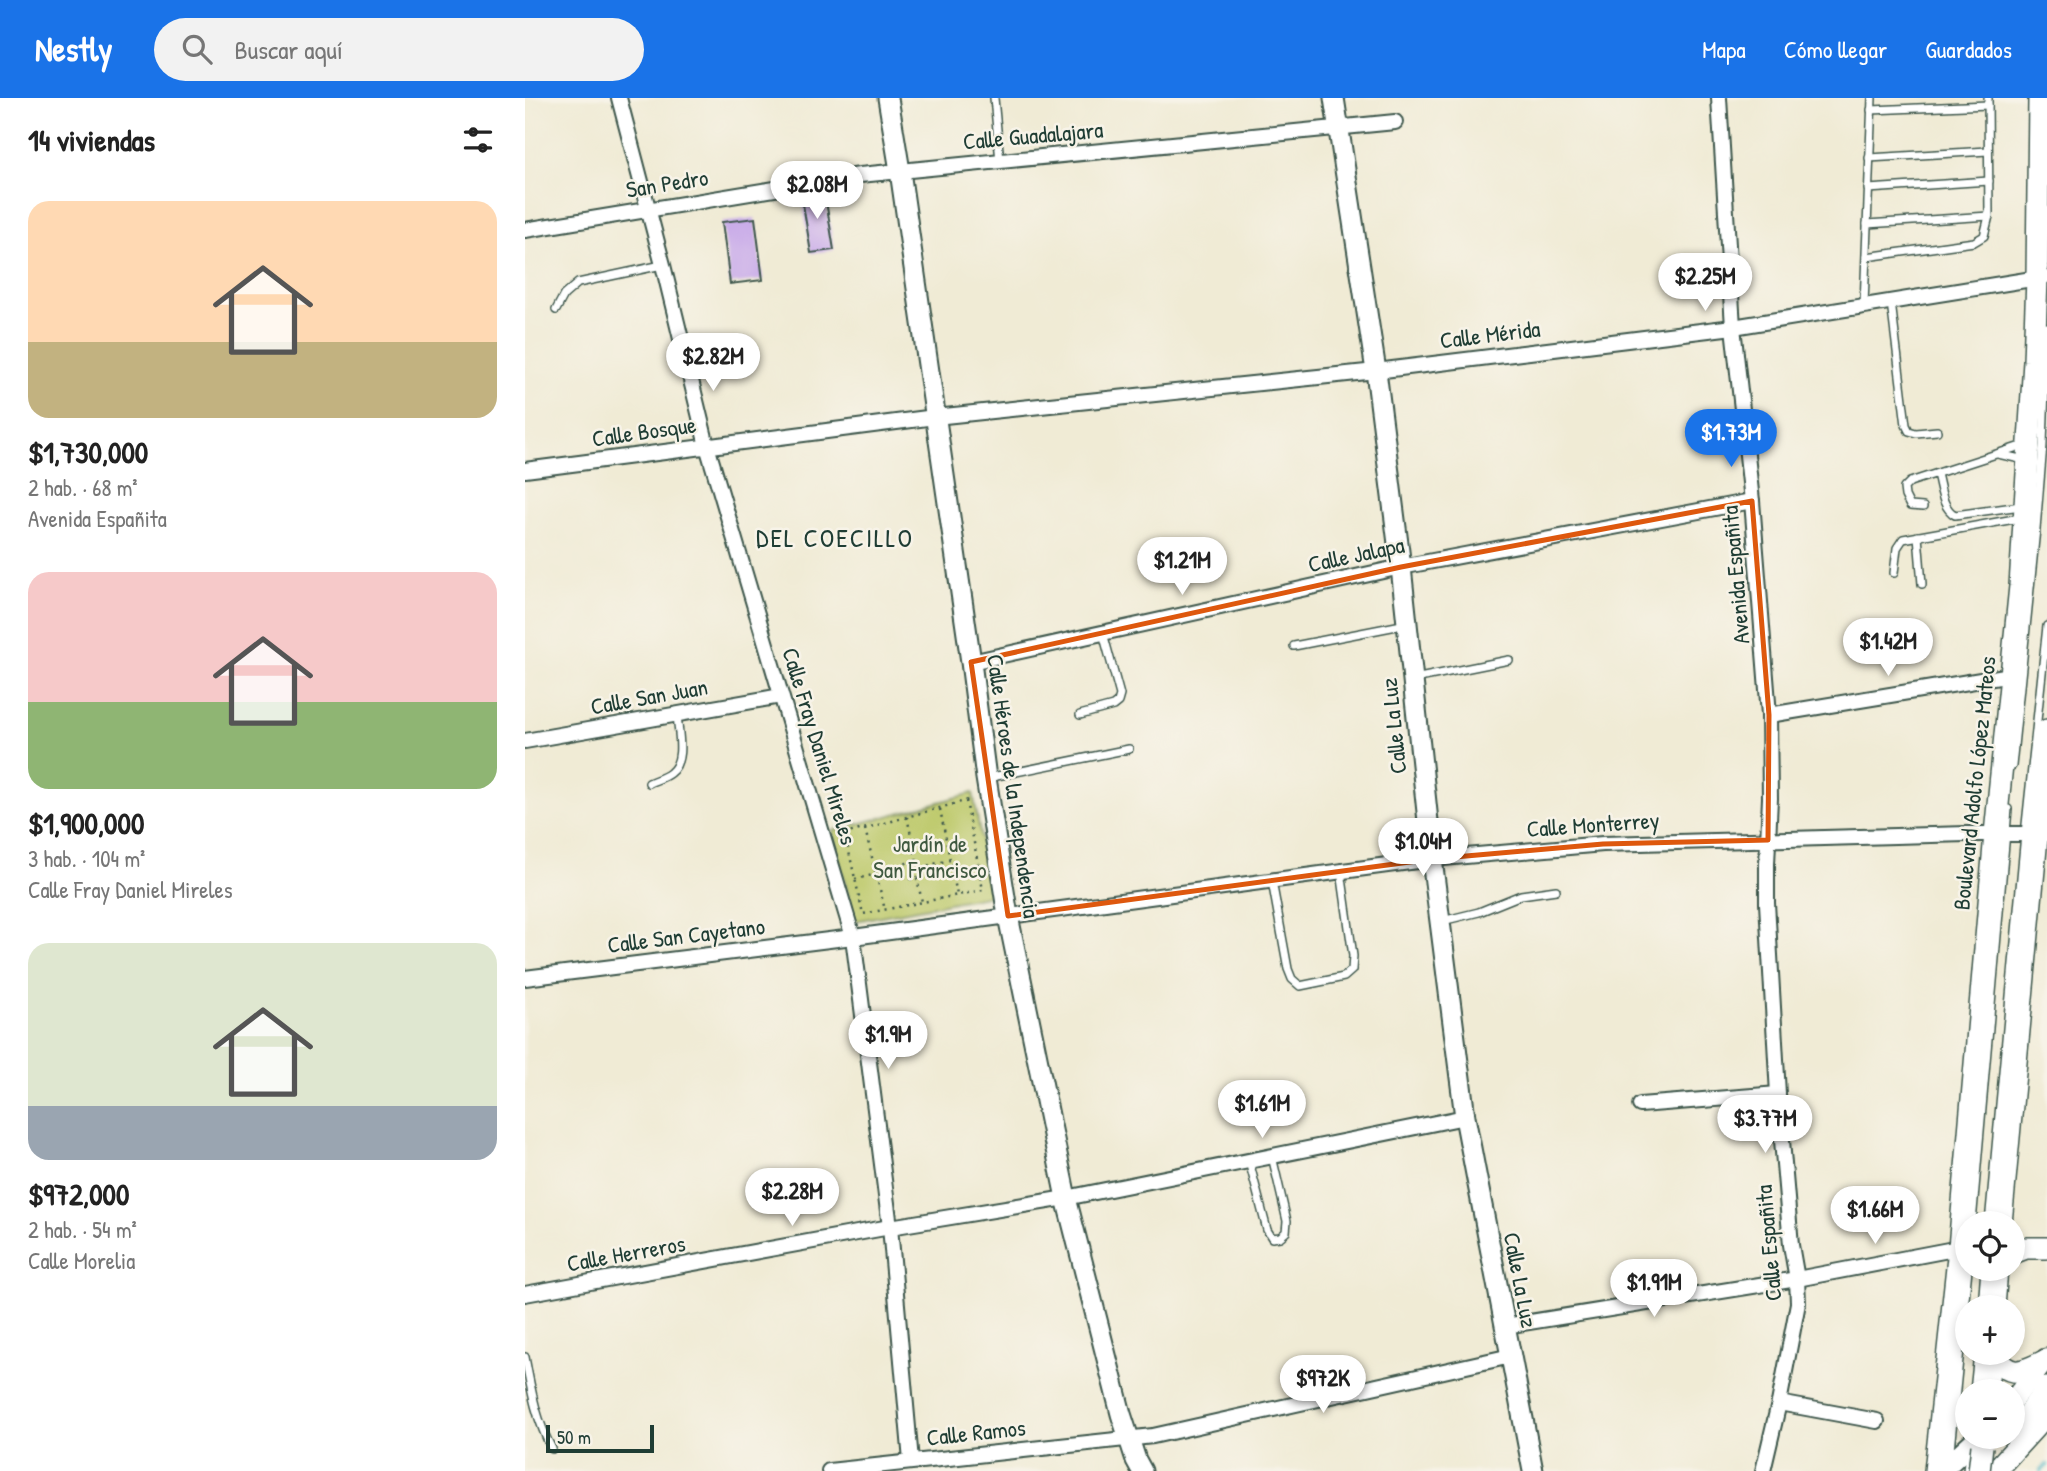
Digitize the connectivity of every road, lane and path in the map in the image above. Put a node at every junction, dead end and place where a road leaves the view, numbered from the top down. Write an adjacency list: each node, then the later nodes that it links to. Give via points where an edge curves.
1 (619, 98): 18 (street, Calle Fray Daniel Mireles)
2 (888, 98): 15 (street, Calle Héroes de la Independencia)
3 (993, 98): 14 (lane)
4 (1333, 98): 11 (street, Calle La Luz)
5 (1719, 98): 28 (street, Avenida Españita)
6 (1872, 98): 9 (lane)
7 (1988, 101): 9 (lane); 12 (lane)
8 (2042, 107): 24 (main road, Boulevard Adolfo López Mateos)
9 (1871, 110): 13 (lane)
10 (1395, 122): 11 (street, Calle Guadalajara)
11 (1337, 129): 14 (street, Calle Guadalajara); 30 (street, Calle La Luz)
12 (1988, 150): 13 (lane); 16 (lane)
13 (1870, 158): 17 (lane)
14 (1000, 161): 15 (street, Calle Guadalajara)
15 (900, 171): 18 (street, San Pedro); 31 (street, Calle Héroes de la Independencia)
16 (1989, 181): 17 (lane); 19 (lane)
17 (1868, 189): 20 (lane)
18 (649, 209): 21 (street, San Pedro); 23 (street, Calle Fray Daniel Mireles)
19 (1989, 216): 20 (lane); 22 (lane, via 1984,236 1974,242)
20 (1867, 224): 22 (lane)
21 (525, 230)
22 (1866, 257): 26 (lane)
23 (663, 265): 27 (lane, via 578,283); 33 (street, Calle Fray Daniel Mireles)
24 (2042, 277): 25 (street, Calle Mérida); 34 (main road, Boulevard Adolfo López Mateos)
25 (1891, 302): 26 (street, Calle Mérida); 32 (lane, via 1906,425 1916,433)
26 (1864, 306): 28 (street, Calle Mérida)
27 (556, 310)
28 (1733, 327): 30 (street, Calle Mérida); 38 (street, Avenida Españita)
29 (2047, 327): 62 (lane, via 2043,445)
30 (1376, 371): 31 (street, Calle Mérida); 42 (street, Calle La Luz)
31 (935, 417): 33 (street, Calle Bosque); 50 (street, Calle Héroes de la Independencia)
32 (1937, 431)
33 (707, 446): 36 (street, Calle Bosque); 53 (street, Calle Fray Daniel Mireles)
34 (2029, 452): 35 (lane); 35 (lane); 40 (main road, Boulevard Adolfo López Mateos)
35 (1998, 454): 37 (lane)
36 (525, 470)
37 (1937, 474): 39 (lane, via 1905,488 1910,506); 40 (lane, via 1952,514)
38 (1752, 501): 42 (street, Calle Jalapa); 56 (street, Avenida Españita)
39 (1923, 507)
40 (2025, 511): 41 (lane); 51 (main road, Boulevard Adolfo López Mateos)
41 (1918, 536): 43 (lane, via 1899,542); 44 (lane)
42 (1401, 567): 45 (street, Calle La Luz); 47 (street, Calle Jalapa)
43 (1894, 573)
44 (1922, 584)
45 (1407, 624): 48 (lane); 52 (street, Calle La Luz)
46 (2047, 626): 70 (lane)
47 (1103, 633): 50 (street, Calle Jalapa); 55 (lane, via 1120,695 1113,706)
48 (1294, 646)
49 (1509, 660): 52 (lane)
50 (971, 662): 61 (street, Calle Héroes de la Independencia)
51 (2011, 675): 56 (street); 69 (main road, Boulevard Adolfo López Mateos)
52 (1413, 679): 72 (street, Calle La Luz)
53 (781, 696): 54 (street, Calle San Juan); 88 (street, Calle Fray Daniel Mireles)
54 (677, 714): 58 (street, Calle San Juan); 63 (lane, via 680,756 669,774)
55 (1080, 715)
56 (1769, 715): 71 (street, Avenida Españita)
57 (2047, 730): 60 (main road)
58 (525, 741)
59 (1129, 749): 61 (lane)
60 (2045, 761): 64 (main road)
61 (986, 778): 86 (street, Calle Héroes de la Independencia)
62 (2011, 780)
63 (649, 783)
64 (2043, 801): 70 (main road)
65 (2008, 807): 69 (lane)
66 (940, 808): 67 (path); 73 (path); 83 (path, via 966,801 983,890)
67 (907, 817): 68 (path); 74 (path)
68 (865, 829): 78 (path); 80 (path, via 845,834)
69 (2000, 834): 70 (street, Calle Monterrey); 71 (street, Calle Monterrey); 96 (main road, Boulevard Adolfo López Mateos); 97 (lane)
70 (2036, 834): 98 (lane); 99 (main road)
71 (1768, 840): 72 (street, Calle Monterrey, via 1602,844); 90 (street, Calle Españita)
72 (1432, 859): 77 (street, Calle Monterrey); 87 (street, Calle La Luz)
73 (950, 860): 75 (path); 83 (path)
74 (918, 862): 75 (path); 76 (path)
75 (921, 867): 79 (path)
76 (903, 868): 78 (path); 79 (path, via 908,878)
77 (1341, 871): 81 (street, Calle Monterrey); 81 (lane, via 1352,970 1344,977 1300,986 1288,969)
78 (876, 874): 80 (path); 85 (path)
79 (917, 878): 84 (path)
80 (855, 879): 85 (path, via 863,914)
81 (1272, 881): 86 (street, Calle Monterrey)
82 (1556, 890): 87 (lane, via 1521,895)
83 (957, 895): 84 (path)
84 (922, 902): 85 (path)
85 (884, 910)
86 (1008, 916): 88 (street, Calle Monterrey); 95 (street, Calle Héroes de la Independencia)
87 (1441, 921): 92 (street, Calle La Luz)
88 (853, 937): 89 (street, Calle San Cayetano); 100 (street, Calle Fray Daniel Mireles)
89 (525, 978)
90 (1777, 1094): 91 (street); 104 (street, Calle Españita)
91 (1640, 1105)
92 (1465, 1117): 93 (street, Calle Herreros); 108 (street, Calle La Luz)
93 (1272, 1156): 94 (street, Calle Herreros); 94 (lane, via 1287,1221 1280,1237 1272,1238 1267,1230)
94 (1249, 1161): 95 (street, Calle Herreros)
95 (1066, 1198): 100 (street, Calle Herreros); 119 (street, Calle Héroes de la Independencia)
96 (1963, 1211)
97 (1973, 1211)
98 (1990, 1211)
99 (2002, 1211)
100 (891, 1227): 107 (street, Calle Herreros); 122 (street, Calle Fray Daniel Mireles)
101 (2025, 1248): 102 (main road)
102 (2047, 1248)
103 (1955, 1249): 104 (street)
104 (1797, 1279): 108 (street); 115 (street, Calle Españita, via 1798,1303)
105 (1957, 1281): 123 (main road, Boulevard Adolfo López Mateos)
106 (1967, 1281): 123 (lane)
107 (525, 1294)
108 (1505, 1326): 109 (street, Calle La Luz)
109 (1511, 1356): 119 (street, Calle Ramos); 126 (street, Calle La Luz)
110 (525, 1357): 120 (lane, via 540,1423)
111 (2046, 1359): 112 (main road, via 2026,1370); 113 (street)
112 (2001, 1365)
113 (2025, 1385)
114 (2047, 1388): 117 (main road)
115 (1779, 1403): 118 (street); 127 (street, Calle Españita)
116 (2047, 1414): 128 (main road)
117 (2025, 1417)
118 (1877, 1420)
119 (1128, 1438): 122 (street, Calle Ramos); 125 (street, Calle Héroes de la Independencia)
120 (552, 1449)
121 (1976, 1450): 123 (street)
122 (911, 1461): 124 (street, Calle Ramos)
123 (1948, 1470)
124 (829, 1471)
125 (1142, 1471)
126 (1533, 1471)
127 (1763, 1471)
128 (1995, 1471)

